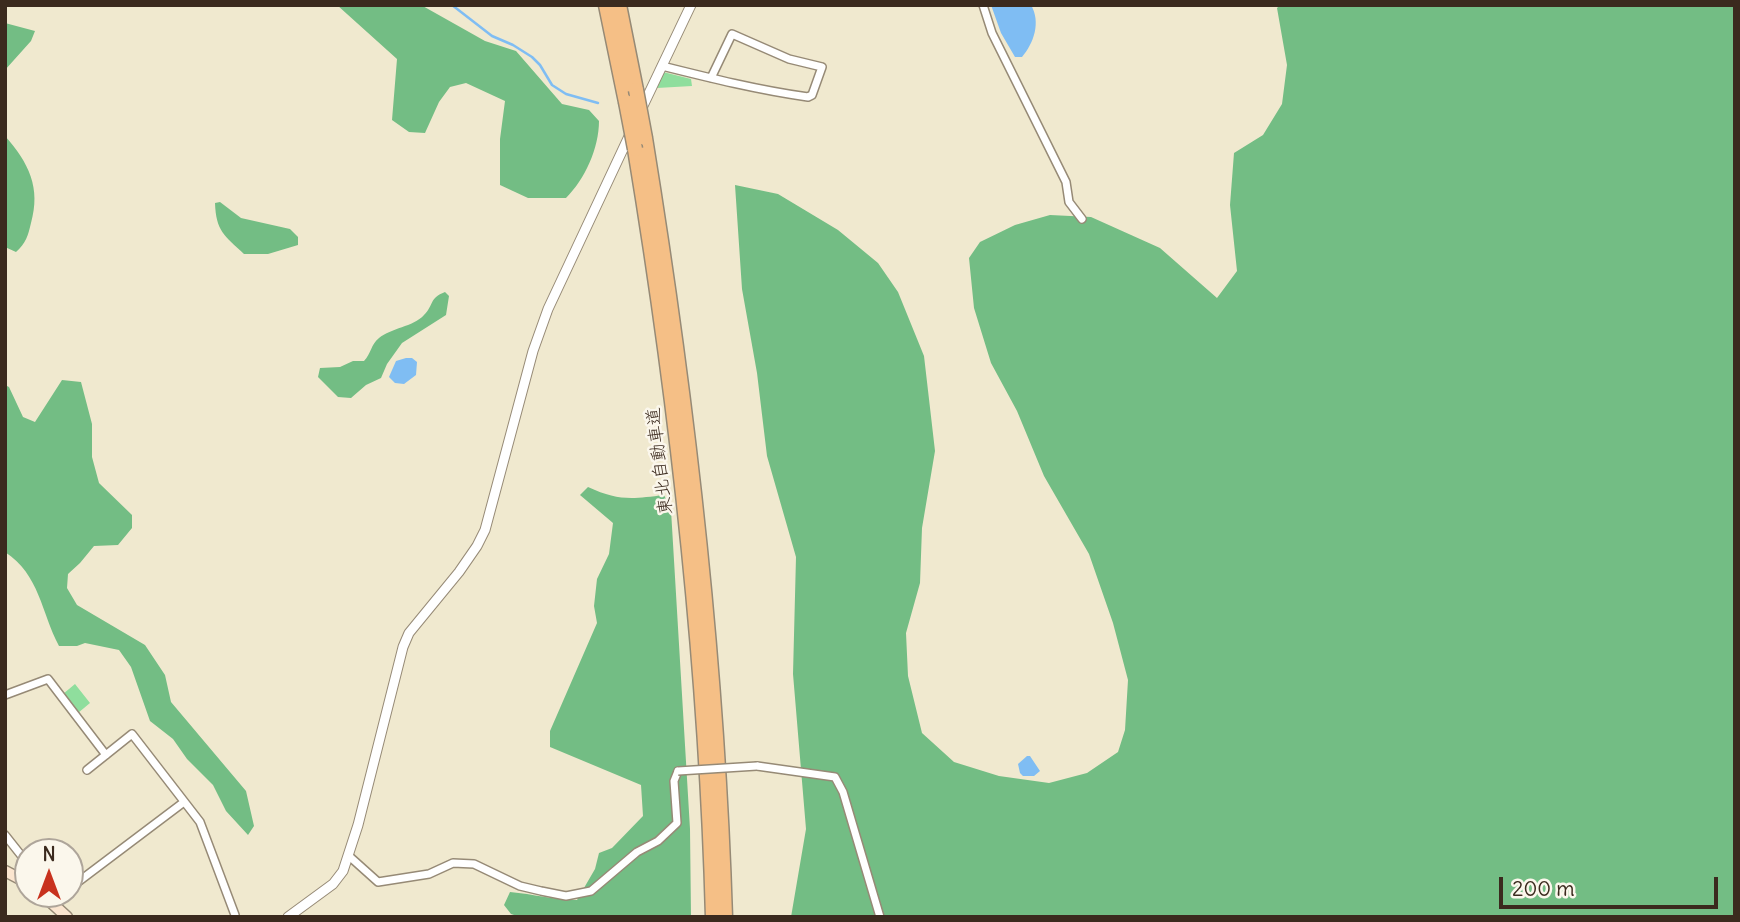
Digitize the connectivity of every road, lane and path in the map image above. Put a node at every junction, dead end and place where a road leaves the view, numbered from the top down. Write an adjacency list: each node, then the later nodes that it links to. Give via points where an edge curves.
1 (607, 5): 16 (highway, 東北自動車道, bridge, via 665,344 686,521 704,725)
2 (619, 5): 17 (highway, 東北自動車道, bridge, via 645,138 694,482 715,725)
3 (691, 5): 5 (street)
4 (983, 5): 7 (street, via 992,33 1066,182 1069,202)
5 (662, 66): 6 (street); 12 (street, via 548,309 481,538 402,647)
6 (711, 78): 6 (street, via 808,97 822,67 789,59 732,34)
7 (1082, 219)
8 (5, 695): 9 (street, via 48,679)
9 (106, 755): 10 (street); 11 (street, via 132,734)
10 (87, 770)
11 (184, 802): 13 (street); 14 (street, via 200,822)
12 (349, 856): 15 (street, via 333,884); 18 (street, bridge, via 378,882 429,874 453,863 474,863 520,886 566,896 591,891 677,823 674,781 678,771 757,766 835,777)
13 (84, 877)
14 (235, 915)
15 (288, 917)
16 (713, 917)
17 (725, 917)
18 (880, 917)

